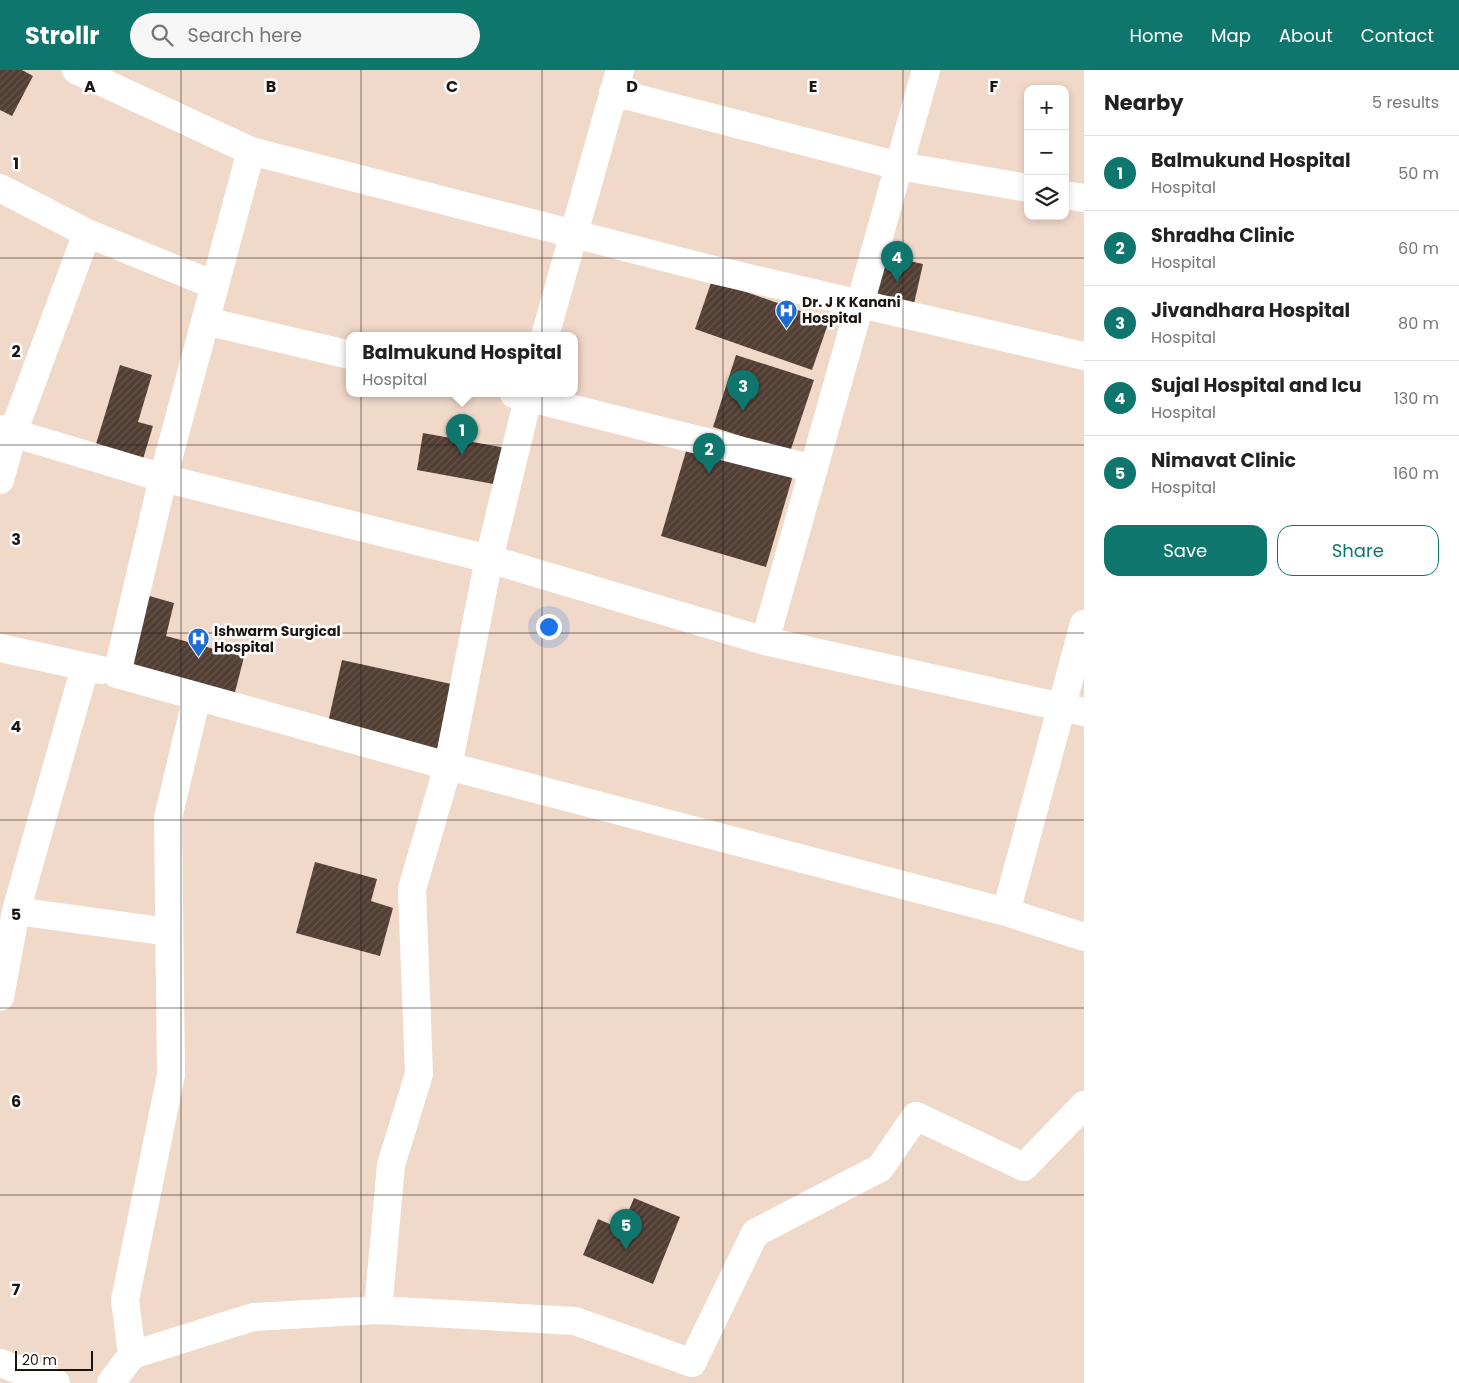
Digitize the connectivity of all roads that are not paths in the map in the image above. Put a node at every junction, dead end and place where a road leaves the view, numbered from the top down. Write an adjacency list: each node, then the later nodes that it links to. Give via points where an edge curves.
1 (76, 70): 4 (street)
2 (926, 70): 5 (street)
3 (617, 81): 5 (street); 11 (street)
4 (251, 150): 11 (street); 12 (street)
5 (899, 166): 6 (street); 13 (street)
6 (1024, 187)
7 (0, 188): 10 (street)
8 (1069, 196): 9 (street)
9 (1084, 198)
10 (86, 233): 12 (street); 20 (street)
11 (573, 234): 13 (street); 15 (street)
12 (214, 285): 14 (street)
13 (861, 304): 17 (street); 21 (street)
14 (205, 322): 16 (street); 22 (street)
15 (546, 332)
16 (346, 354)
17 (1084, 356)
18 (524, 397): 24 (street)
19 (532, 397): 21 (street)
20 (6, 431): 22 (street); 23 (street)
21 (814, 469): 26 (street)
22 (163, 478): 24 (street); 29 (street)
23 (0, 480)
24 (489, 559): 26 (street); 32 (street)
25 (1084, 624): 31 (street)
26 (765, 641): 31 (street)
27 (0, 648): 28 (street)
28 (84, 667): 29 (street); 33 (street)
29 (117, 674): 30 (street)
30 (197, 696): 32 (street); 35 (street, via 168,818)
31 (1073, 709): 34 (street)
32 (448, 766): 34 (street); 39 (street, via 412,889 419,1074 391,1165)
33 (16, 911): 35 (street); 37 (street)
34 (1006, 912): 36 (street)
35 (169, 932): 40 (street, via 170,1075 125,1300)
36 (1084, 938)
37 (0, 997)
38 (1084, 1105): 39 (street, via 1024,1168 916,1116 880,1168 754,1233 692,1363 576,1320)
39 (378, 1310): 40 (street, via 253,1317)
40 (132, 1355): 43 (street)
41 (0, 1363): 42 (street)
42 (56, 1383)
43 (111, 1383)

